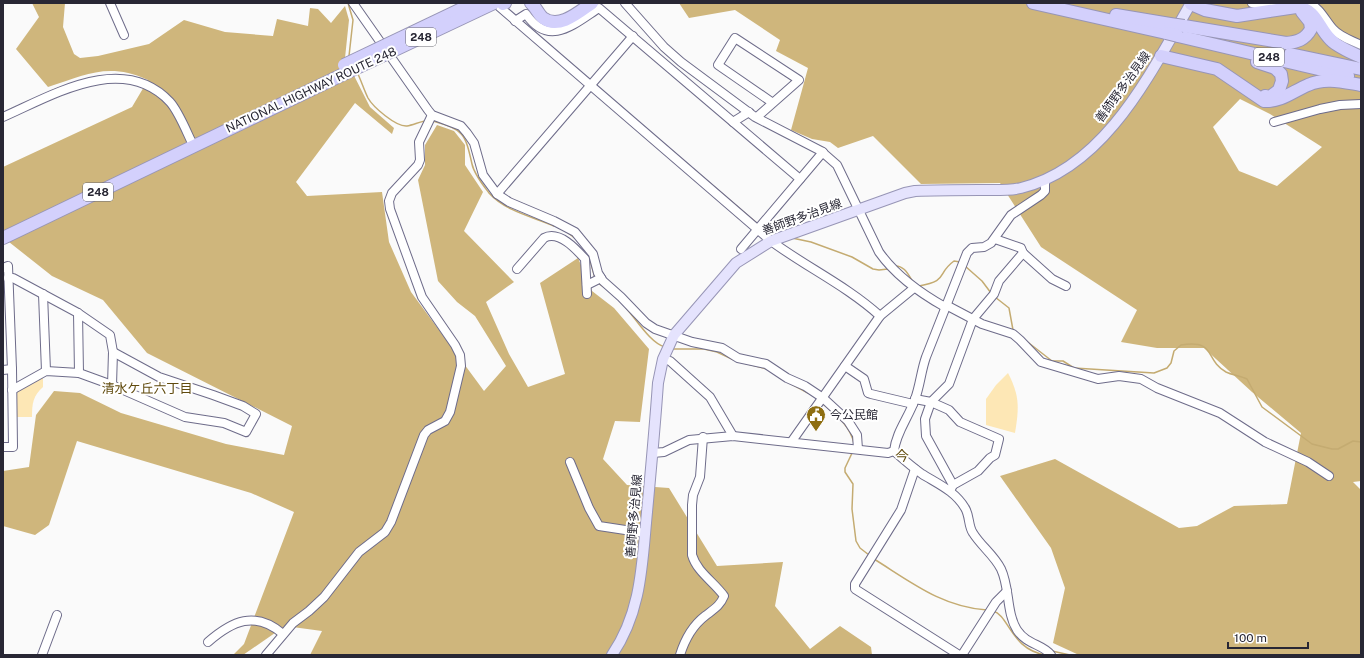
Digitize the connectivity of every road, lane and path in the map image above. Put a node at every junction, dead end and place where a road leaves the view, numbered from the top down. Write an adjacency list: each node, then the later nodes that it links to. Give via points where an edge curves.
1 (110, 3): 21 (street)
2 (353, 3): 38 (street)
3 (461, 3): 23 (highway, bridge)
4 (474, 3): 23 (highway, NATIONAL HIGHWAY ROUTE 248 / 248, bridge)
5 (531, 3): 18 (highway)
6 (540, 3): 18 (highway)
7 (592, 3): 18 (highway, via 561,21)
8 (625, 3): 35 (street, via 664,47 681,62)
9 (1033, 3): 19 (highway, 248)
10 (1066, 3): 19 (highway, 248)
11 (1190, 3): 16 (highway, via 1205,10 1237,16); 25 (main road, 善師野多治見線)
12 (1252, 3): 13 (street)
13 (1275, 3)
14 (1309, 3): 24 (street, via 1340,36)
15 (497, 4): 17 (street); 27 (highway, NATIONAL HIGHWAY ROUTE 248 / 248, bridge)
16 (1291, 9): 20 (highway, via 1306,16 1311,28 1303,39 1295,42); 26 (highway, via 1303,8 1308,11 1331,40)
17 (519, 19): 22 (street, via 526,14 542,30 551,32 563,30 600,8); 30 (street)
18 (545, 19)
19 (1168, 28): 20 (highway, 248, bridge)
20 (1181, 32): 28 (highway, 248); 29 (highway, 248); 32 (highway, via 1197,46 1275,68 1281,74 1279,90 1270,97)
21 (124, 35)
22 (633, 36): 30 (street); 39 (street)
23 (398, 39): 27 (highway, NATIONAL HIGHWAY ROUTE 248 / 248, bridge)
24 (1361, 45)
25 (1161, 56): 32 (highway, via 1217,69); 44 (main road, 善師野多治見線, via 1143,85 1108,130 1071,166)
26 (1361, 57)
27 (346, 69): 41 (highway, NATIONAL HIGHWAY ROUTE 248 / 248)
28 (1361, 69)
29 (1361, 79)
30 (592, 82): 45 (street); 47 (street)
31 (1361, 85): 32 (highway, via 1334,80 1319,81 1272,102)
32 (1255, 96)
33 (773, 103): 33 (street, via 799,80 735,38 718,65); 37 (street)
34 (1361, 104): 40 (street, via 1320,109)
35 (749, 112): 37 (street); 39 (street)
36 (3, 117): 41 (street, via 93,80 120,78 148,86 170,103)
37 (757, 117): 42 (street)
38 (430, 119): 45 (street, via 452,122 467,133 474,144 483,175); 93 (street, via 419,142 418,165 392,193 389,205 422,297 460,354 460,372 450,412 445,421 424,435 385,532 359,552 324,597)
39 (733, 122): 43 (street)
40 (1274, 122)
41 (194, 146): 48 (highway, NATIONAL HIGHWAY ROUTE 248 / 248)
42 (823, 152): 43 (street); 46 (street, via 837,165)
43 (800, 180): 47 (street)
44 (1044, 181): 46 (main road, 善師野多治見線, via 1002,190 915,191); 49 (street, via 1045,191 1011,215)
45 (497, 194): 53 (street, via 509,202 565,226 585,242)
46 (860, 210): 50 (main road, 善師野多治見線); 60 (street, via 879,252)
47 (760, 225): 50 (street); 51 (street)
48 (3, 238)
49 (995, 239): 52 (street, via 1020,248); 62 (street, via 984,246 972,248 967,253)
50 (770, 241): 64 (street, via 862,300); 66 (main road, 善師野多治見線, via 745,256 727,271)
51 (741, 249)
52 (1023, 253): 59 (street, via 1042,271); 65 (street, via 999,281 994,294)
53 (594, 256): 54 (street); 58 (street)
54 (585, 259): 56 (street, via 561,238 548,236); 58 (street)
55 (3, 268): 57 (street, via 8,266)
56 (517, 269)
57 (8, 278): 61 (street, via 13,278); 70 (street)
58 (594, 283): 66 (street, via 655,329)
59 (1066, 286)
60 (914, 288): 62 (street); 64 (street)
61 (42, 294): 63 (street); 72 (street)
62 (946, 306): 65 (street); 77 (street, via 920,374)
63 (78, 312): 67 (street, via 110,335); 73 (street)
64 (880, 316): 69 (street)
65 (973, 319): 78 (street, via 949,384); 88 (street, via 996,330 1013,334 1041,362 1098,379 1134,377 1205,406)
66 (674, 335): 68 (main road, 善師野多治見線); 76 (street, via 722,348 738,358 766,364 805,386)
67 (113, 352): 74 (street); 74 (street, via 159,377 243,406 256,414 246,432 224,423 185,417)
68 (666, 352): 79 (street, via 670,361 710,397); 85 (main road, 善師野多治見線, via 658,384)
69 (845, 366): 76 (street); 77 (street, via 864,379 868,393)
70 (12, 369): 71 (street); 75 (street)
71 (3, 370)
72 (46, 371): 73 (street); 75 (street)
73 (79, 373): 74 (street)
74 (112, 385)
75 (12, 390): 82 (street, via 13,447)
76 (821, 401): 81 (street); 83 (street, via 848,421 856,435)
77 (914, 402): 78 (street); 84 (street, via 895,443)
78 (931, 402): 89 (street, via 925,419 926,436); 89 (street, via 949,410 960,422 999,439 995,455 978,471)
79 (733, 436): 80 (street); 81 (street)
80 (703, 437): 85 (street, via 681,443 664,452); 99 (street, via 700,477 692,500 692,555 693,561 724,596 719,606 695,625 687,636)
81 (792, 442): 83 (street)
82 (3, 447)
83 (858, 449): 84 (street, via 888,453)
84 (894, 451): 87 (street)
85 (653, 453): 90 (main road, 善師野多治見線)
86 (570, 462): 90 (street, via 588,508 599,526)
87 (915, 469): 89 (street); 100 (street, via 901,510 855,584 855,589)
88 (1329, 476)
89 (952, 488): 91 (street, via 967,511 972,533 996,559 1004,576)
90 (645, 533): 98 (main road, 善師野多治見線, via 641,574 632,616)
91 (1007, 591): 95 (street, via 1011,614 1018,632 1028,642); 100 (street)
92 (57, 615): 96 (street)
93 (283, 634): 94 (street, via 274,627 246,620 236,622); 97 (street)
94 (208, 642)
95 (1049, 653)
96 (42, 655)
97 (266, 655)
98 (612, 655)
99 (680, 655)
100 (960, 655)

